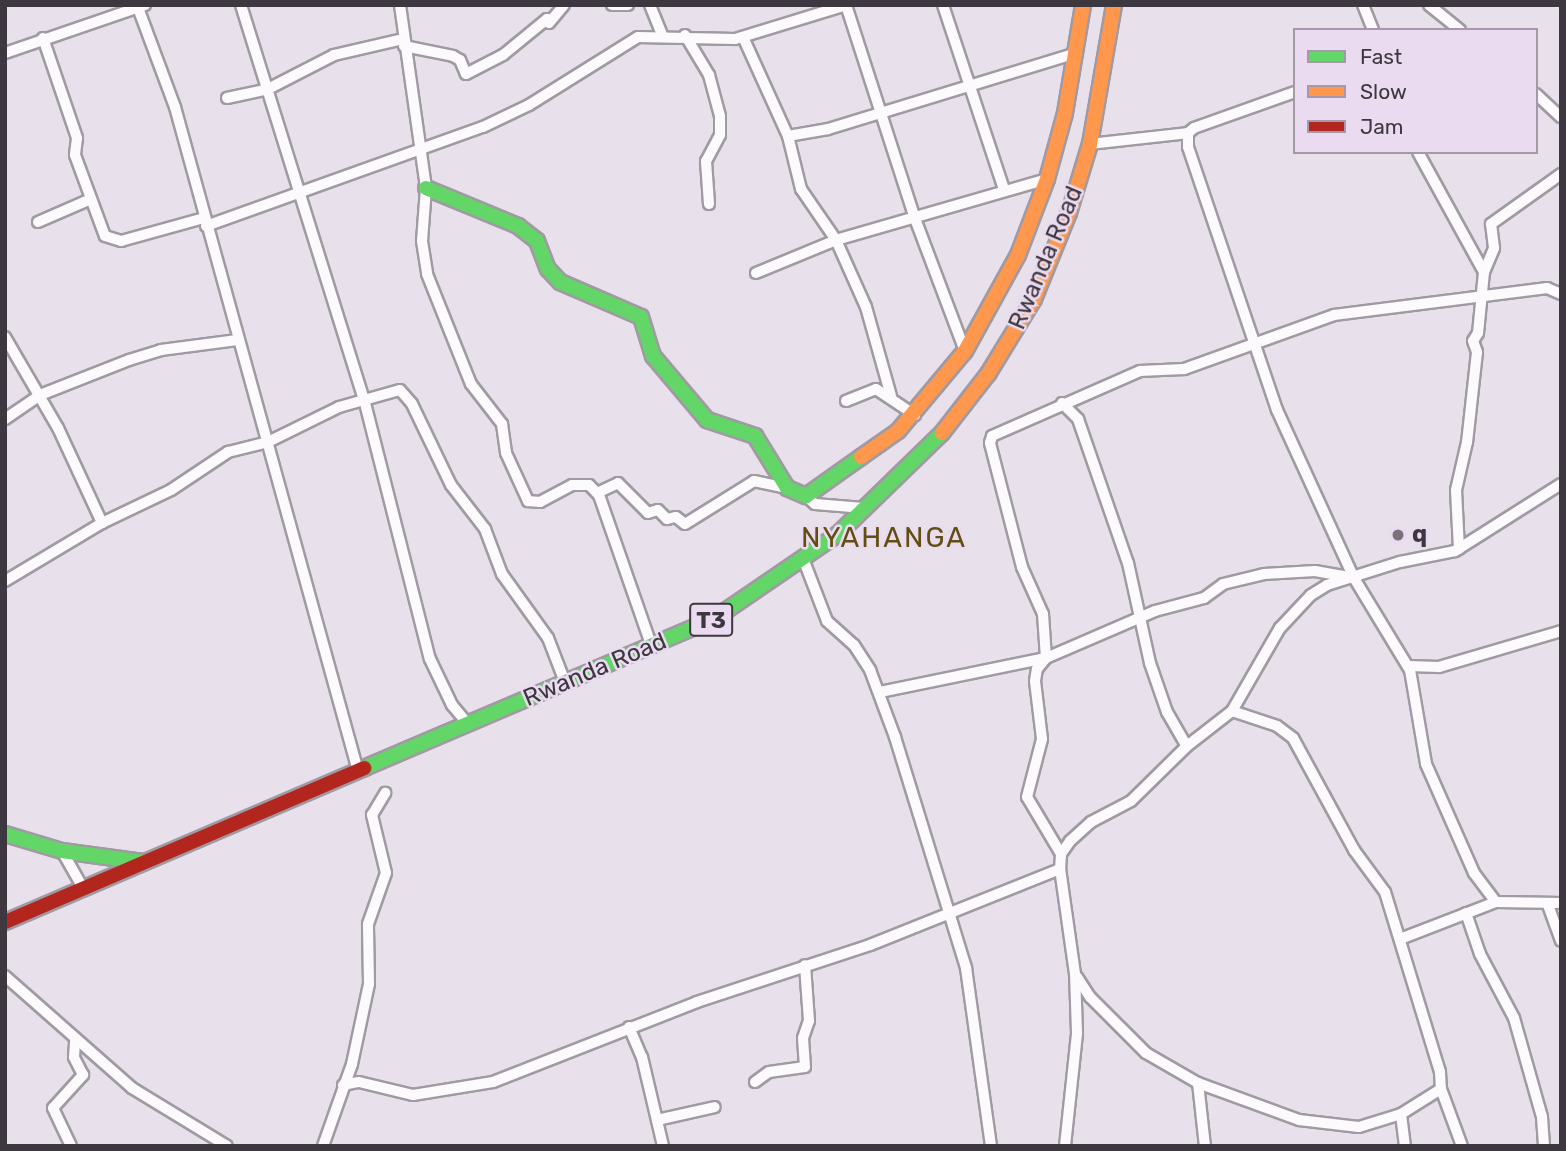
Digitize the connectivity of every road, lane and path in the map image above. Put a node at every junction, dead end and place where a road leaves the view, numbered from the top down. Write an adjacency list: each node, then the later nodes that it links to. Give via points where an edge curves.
1 (241, 5): 24 (street)
2 (400, 5): 20 (street)
3 (568, 5): 20 (street, via 503,55 466,74 453,56)
4 (612, 5): 5 (street)
5 (628, 5)
6 (650, 5): 16 (street)
7 (846, 5): 18 (street); 28 (street)
8 (943, 5): 23 (street)
9 (1083, 5): 22 (main road)
10 (1114, 5): 32 (main road, Rwanda Road / T3)
11 (1363, 5): 14 (street)
12 (1429, 5): 15 (street)
13 (140, 6): 19 (street); 44 (street, via 175,107)
14 (1372, 28)
15 (1458, 28)
16 (662, 35): 17 (street); 33 (street, via 638,37 529,105)
17 (685, 35): 18 (street); 41 (street, via 709,75 720,116 720,135 705,161)
18 (743, 37): 31 (street)
19 (43, 38): 21 (street); 40 (street, via 77,138 74,151)
20 (403, 43): 24 (street, via 334,55); 33 (street)
21 (5, 53)
22 (1077, 53): 23 (street); 36 (main road)
23 (968, 83): 28 (street); 38 (street)
24 (266, 90): 27 (street); 39 (street)
25 (1293, 93): 30 (street)
26 (1538, 96): 29 (street)
27 (227, 97)
28 (881, 113): 31 (street); 42 (street)
29 (1561, 117)
30 (1188, 132): 32 (street); 52 (street, via 1188,147)
31 (788, 136): 45 (street, via 801,189)
32 (1090, 144): 66 (main road, Rwanda Road / T3, via 1069,213 1014,334 957,416)
33 (420, 151): 37 (street); 39 (street)
34 (1419, 154): 46 (street)
35 (1561, 174): 46 (street, via 1491,223 1494,248)
36 (1047, 179): 38 (street); 53 (main road, via 1018,255)
37 (426, 188): 63 (main road, via 518,226 537,241 548,269 560,282 641,317 653,356 707,420 755,436); 64 (street, via 422,241 427,274 471,384 502,424 506,453 524,494 528,501 540,502 561,488 582,484)
38 (1004, 189): 42 (street)
39 (300, 194): 44 (street); 56 (street)
40 (91, 199): 43 (street); 44 (street, via 105,236 116,241)
41 (709, 204)
42 (914, 216): 45 (street); 53 (street)
43 (38, 222)
44 (205, 222): 51 (street)
45 (836, 240): 47 (street); 55 (street, via 872,321)
46 (1484, 272): 49 (street)
47 (756, 273)
48 (1561, 294): 49 (street, via 1547,288)
49 (1479, 296): 52 (street, via 1334,315); 68 (street, via 1467,442 1456,490)
50 (5, 337): 54 (street)
51 (237, 340): 54 (street, via 161,350); 61 (street)
52 (1254, 343): 58 (street, via 1184,369 1140,371); 70 (street, via 1277,410)
53 (965, 351): 59 (main road)
54 (40, 395): 60 (street); 67 (street)
55 (891, 396): 57 (street, via 872,388); 59 (street)
56 (364, 399): 61 (street); 77 (street, via 400,390 406,395 451,485 485,529 496,564 548,638); 80 (street, via 427,649 452,705)
57 (846, 401)
58 (1062, 403): 72 (street, via 1078,419 1128,563); 75 (street, via 998,430 990,443 1022,567 1043,614)
59 (915, 415): 65 (main road)
60 (5, 419)
61 (268, 442): 67 (street, via 229,452 171,491); 82 (street, via 285,519)
62 (1561, 484): 68 (street)
63 (787, 488): 64 (street, via 754,481 685,524 676,517 667,519 658,510 648,513 618,484); 65 (main road)
64 (597, 493): 74 (street)
65 (806, 496): 66 (street, via 823,506)
66 (868, 509): 69 (main road, Rwanda Road / T3)
67 (102, 523): 71 (street)
68 (1459, 549): 70 (street)
69 (804, 561): 74 (main road, Rwanda Road / T3, via 715,618); 78 (street, via 827,621 860,652)
70 (1354, 578): 72 (street, via 1315,572 1264,574 1223,584 1204,598 1160,609); 76 (street); 79 (street, via 1320,589 1287,619)
71 (5, 580)
72 (1138, 622): 75 (street); 81 (street, via 1167,712)
73 (1561, 631): 76 (street, via 1439,667)
74 (652, 647): 77 (main road, Rwanda Road / T3)
75 (1045, 658): 78 (street); 86 (street, via 1037,669 1042,739 1027,797)
76 (1408, 666): 90 (street, via 1420,705 1420,743 1426,764 1475,873)
77 (565, 682): 80 (main road, Rwanda Road / T3)
78 (880, 692): 93 (street)
79 (1232, 711): 81 (street); 96 (street, via 1276,726 1293,738 1354,850 1385,892)
80 (468, 724): 82 (main road, Rwanda Road / T3)
81 (1187, 746): 86 (street, via 1130,801 1078,831)
82 (358, 771): 87 (main road, Rwanda Road / T3)
83 (385, 793): 105 (street, via 372,820 386,878 371,909 369,984)
84 (5, 834): 85 (main road)
85 (62, 851): 87 (main road); 89 (street)
86 (1061, 854): 88 (street)
87 (143, 862): 89 (main road, Rwanda Road / T3)
88 (1060, 869): 93 (street); 99 (street)
89 (83, 888): 95 (main road, Rwanda Road / T3)
90 (1496, 902): 92 (street); 94 (street)
91 (1561, 902): 92 (street)
92 (1548, 905): 97 (street)
93 (950, 912): 98 (street, via 870,946); 114 (street, via 966,968)
94 (1466, 912): 96 (street); 119 (street, via 1480,954 1514,1018 1542,1117)
95 (5, 922)
96 (1400, 939): 106 (street, via 1440,1072)
97 (1561, 941)
98 (805, 965): 101 (street); 103 (street, via 809,1021 803,1038 805,1067 769,1072)
99 (1075, 974): 104 (street, via 1090,997 1139,1046); 115 (street, via 1076,1062)
100 (5, 976): 102 (street)
101 (629, 1027): 105 (street, via 549,1063 470,1088 413,1095 359,1082); 109 (street, via 642,1057)
102 (75, 1041): 110 (street, via 72,1051 81,1080 58,1098 53,1108); 111 (street, via 132,1088)
103 (755, 1082)
104 (1198, 1083): 108 (street, via 1298,1120 1334,1126 1359,1127); 116 (street)
105 (343, 1085): 112 (street)
106 (1441, 1089): 108 (street); 118 (street)
107 (715, 1107): 109 (street)
108 (1401, 1114): 117 (street)
109 (657, 1120): 113 (street)
110 (71, 1146)
111 (227, 1146)
112 (323, 1146)
113 (663, 1146)
114 (991, 1146)
115 (1065, 1146)
116 (1205, 1146)
117 (1405, 1146)
118 (1462, 1146)
119 (1544, 1146)

